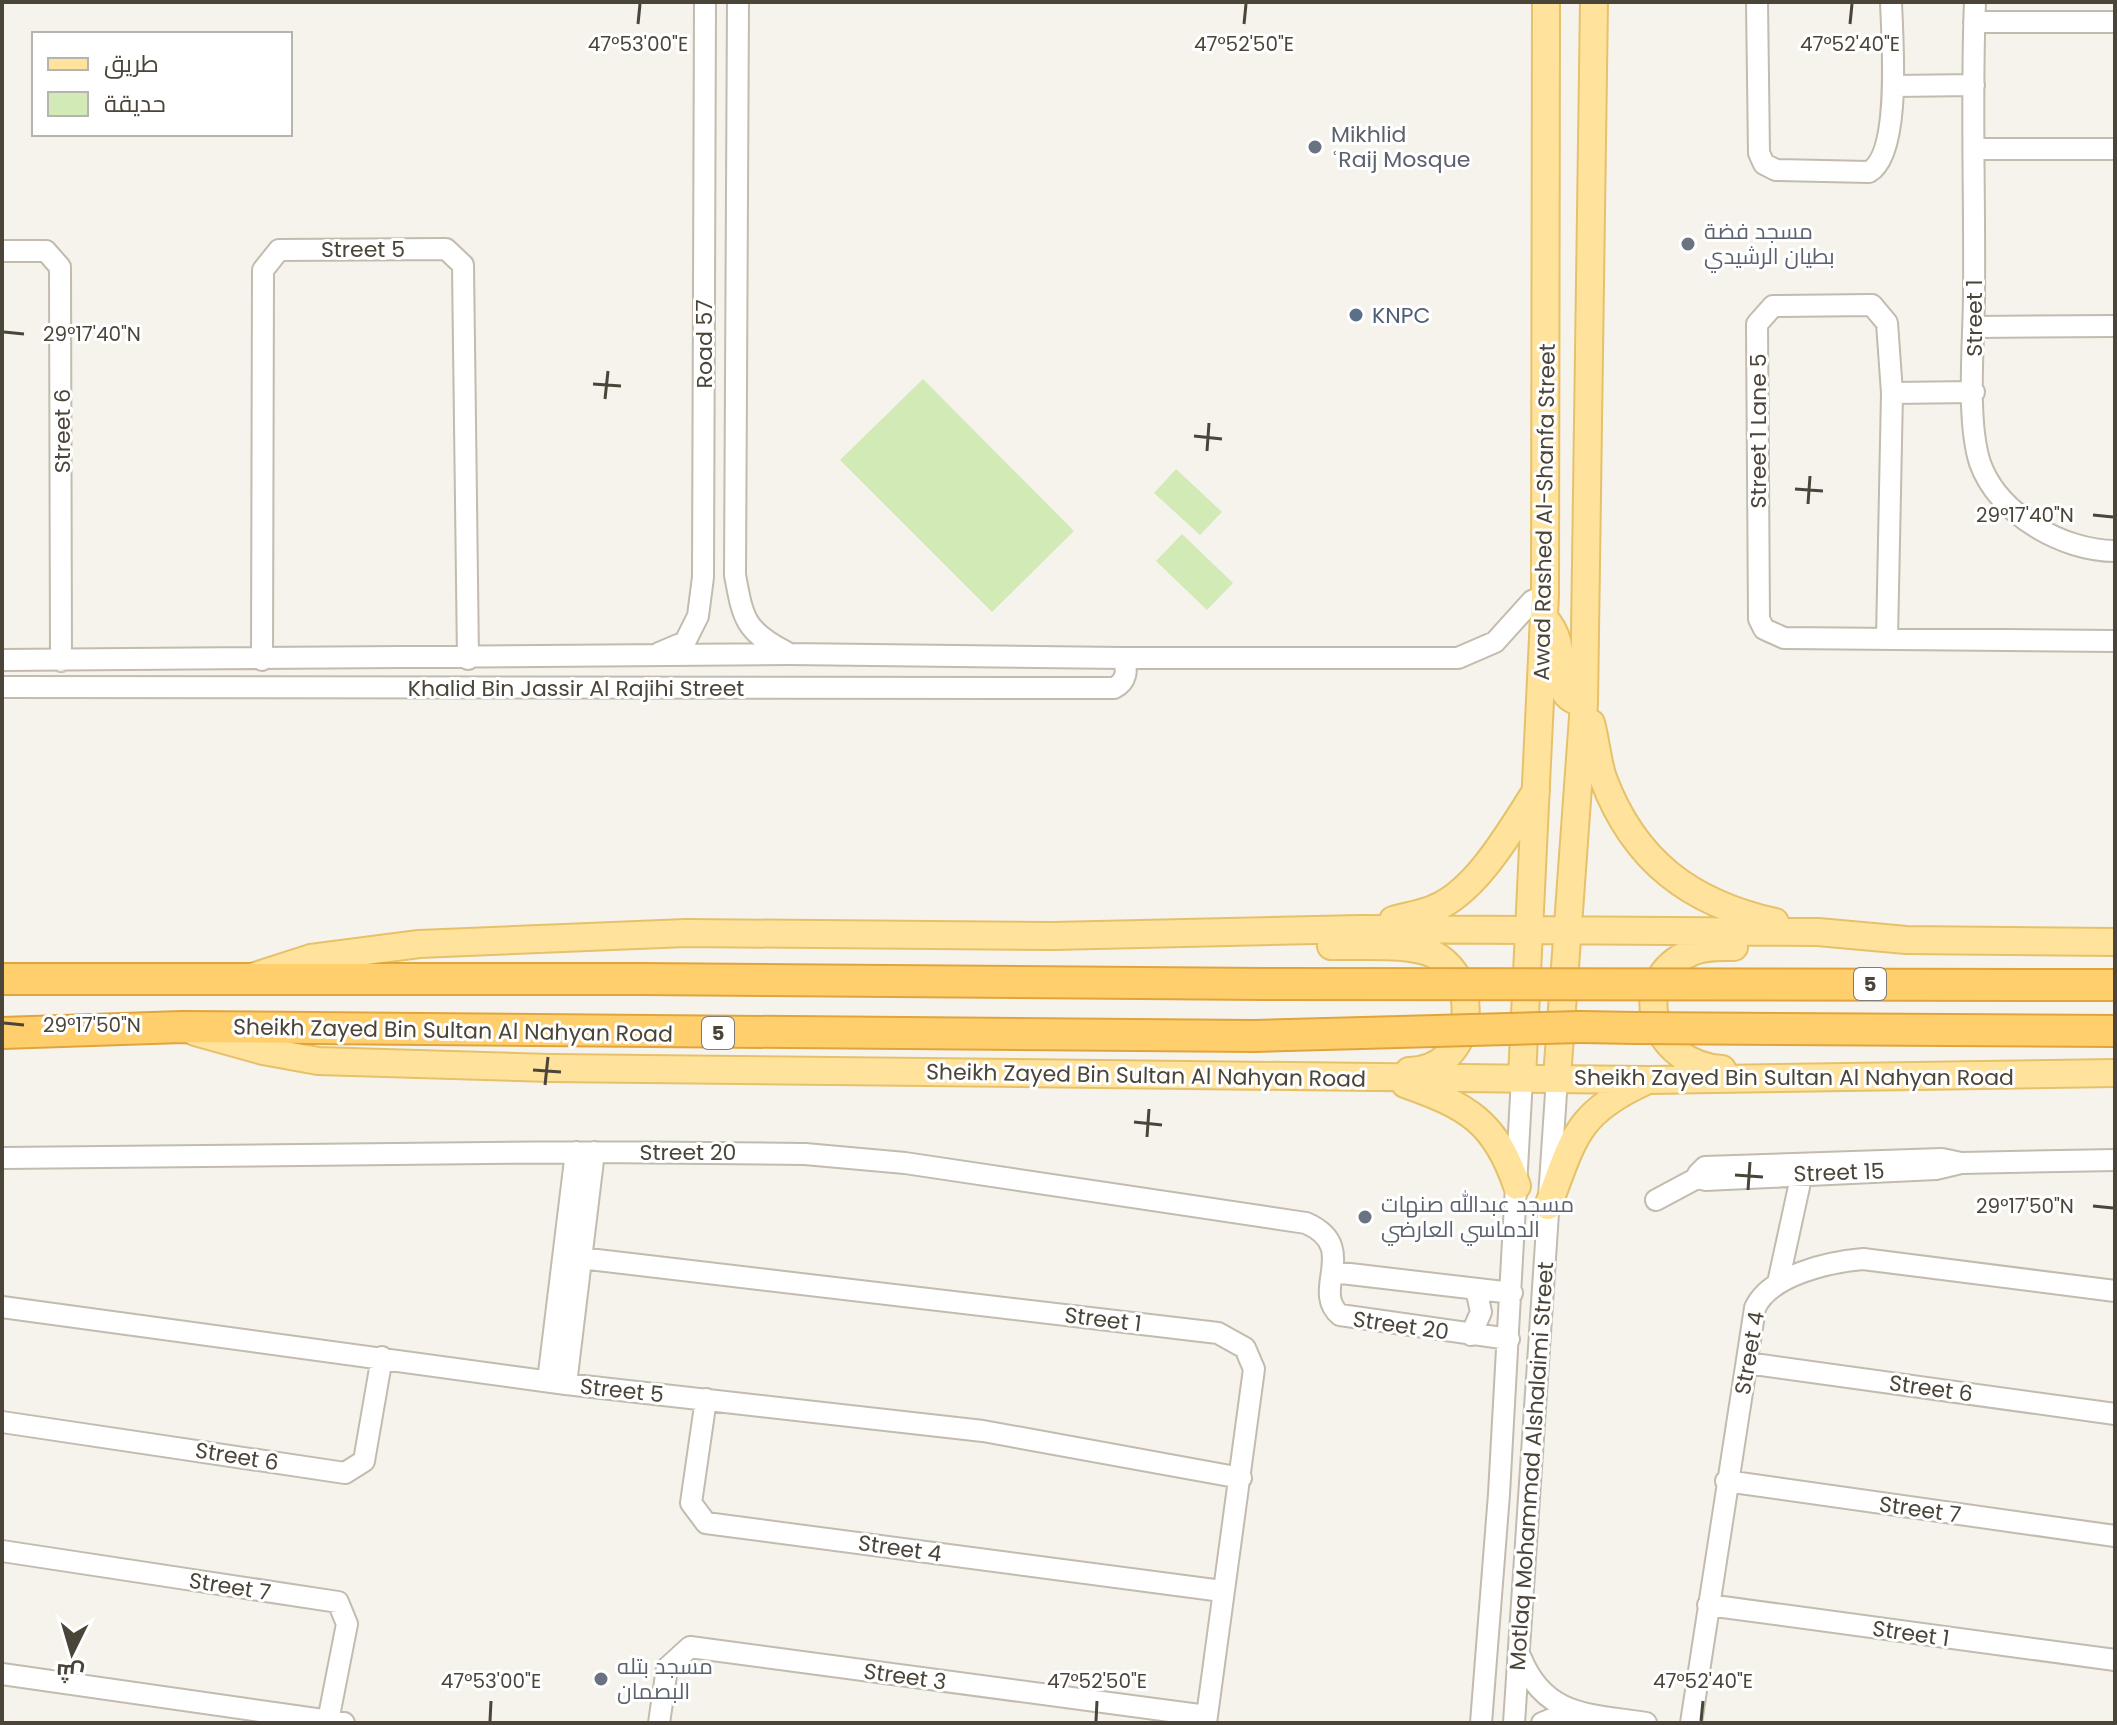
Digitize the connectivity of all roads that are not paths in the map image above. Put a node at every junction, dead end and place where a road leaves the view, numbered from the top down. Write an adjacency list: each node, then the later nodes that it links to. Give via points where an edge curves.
1 (705, 2): 21 (street, Road 57)
2 (738, 2): 20 (street, Road 57)
3 (1594, 2): 13 (main road, Awad Rashed Al-Shanfa Street)
4 (1757, 2): 10 (street, via 1759,153 1764,164 1776,170 1869,172 1878,167)
5 (1891, 2): 10 (street)
6 (1975, 12): 8 (street); 9 (street, Street 1)
7 (1546, 14): 13 (main road, via 1556,73 1560,220 1578,230); 22 (main road, Awad Rashed Al-Shanfa Street)
8 (2115, 22)
9 (1974, 85): 10 (street); 11 (street, Street 1)
10 (1894, 86)
11 (1975, 149): 12 (street); 16 (street, Street 1)
12 (2115, 149)
13 (1589, 222): 33 (main road, Awad Rashed Al-Shanfa Street)
14 (2, 251): 31 (street, Street 6, via 46,251 60,267)
15 (2115, 326): 16 (street)
16 (1974, 327): 17 (street, Street 1)
17 (1974, 392): 18 (street); 19 (street, Street 1, via 1975,438 1991,485 2040,530 2070,543)
18 (1892, 393): 23 (street, Street 1 Lane 5); 23 (street, Street 1 Lane 5, via 1887,323 1872,305 1773,306 1757,324 1759,619 1764,629 1784,638)
19 (2115, 551)
20 (735, 575): 21 (street, via 724,587); 25 (street, Road 57, via 742,618 759,638)
21 (703, 577): 26 (street, Road 57, via 698,616 685,642)
22 (1545, 607): 27 (street, Khalid Bin Jassir Al Rajihi Street, via 1532,601 1495,642 1458,658); 33 (main road, via 1560,644 1562,692); 34 (main road, Awad Rashed Al-Shanfa Street)
23 (1887, 639): 24 (street, Street 1 Lane 5)
24 (2115, 641)
25 (789, 654): 26 (street, Khalid Bin Jassir Al Rajihi Street); 27 (street, Khalid Bin Jassir Al Rajihi Street)
26 (648, 657): 28 (street, Khalid Bin Jassir Al Rajihi Street)
27 (1122, 658): 32 (street, Khalid Bin Jassir Al Rajihi Street, via 1126,675 1114,688)
28 (468, 659): 30 (street, Khalid Bin Jassir Al Rajihi Street); 30 (street, Street 5, via 463,265 446,249 294,249 279,250 263,270)
29 (2, 660): 31 (street, Khalid Bin Jassir Al Rajihi Street)
30 (262, 660): 31 (street, Khalid Bin Jassir Al Rajihi Street)
31 (61, 661)
32 (2, 687)
33 (1584, 703): 37 (main road, Awad Rashed Al-Shanfa Street); 38 (main road, via 1603,776 1627,826 1655,864 1710,902)
34 (1536, 791): 35 (main road, via 1460,892 1437,908); 36 (main road, Awad Rashed Al-Shanfa Street)
35 (1360, 929): 36 (main road); 39 (main road)
36 (1529, 930): 37 (main road); 46 (main road, Awad Rashed Al-Shanfa Street)
37 (1568, 930): 38 (main road); 45 (main road, Awad Rashed Al-Shanfa Street)
38 (1818, 932): 40 (main road)
39 (1053, 936): 42 (main road, via 686,933 470,940 311,958); 51 (main road, via 1420,949 1448,965 1467,1008 1456,1045 1417,1071)
40 (1906, 940): 41 (main road); 52 (main road, via 1694,951 1661,978 1654,1015 1668,1046 1703,1066)
41 (2115, 942)
42 (252, 978): 43 (highway, 5); 44 (highway, 5, bridge)
43 (2, 979)
44 (2115, 985)
45 (1561, 1018): 55 (main road, Motlaq Mohammad Alshalaimi Street)
46 (1525, 1022): 54 (main road, Motlaq Mohammad Alshalaimi Street)
47 (182, 1027): 48 (highway, Sheikh Zayed Bin Sultan Al Nahyan Road / 5, bridge, via 1254,1036 1581,1027); 49 (highway, Sheikh Zayed Bin Sultan Al Nahyan Road / 5); 51 (main road, Sheikh Zayed Bin Sultan Al Nahyan Road, via 318,1061)
48 (2115, 1031)
49 (2, 1033)
50 (2115, 1073): 52 (main road, Sheikh Zayed Bin Sultan Al Nahyan Road)
51 (1065, 1074): 53 (main road, Sheikh Zayed Bin Sultan Al Nahyan Road)
52 (1916, 1076): 56 (main road, Sheikh Zayed Bin Sultan Al Nahyan Road)
53 (1386, 1077): 54 (main road, Sheikh Zayed Bin Sultan Al Nahyan Road); 63 (main road, via 1458,1104 1486,1125 1506,1153)
54 (1522, 1078): 55 (main road, Sheikh Zayed Bin Sultan Al Nahyan Road); 63 (street, Motlaq Mohammad Alshalaimi Street)
55 (1557, 1078): 56 (main road, Sheikh Zayed Bin Sultan Al Nahyan Road); 65 (street, Motlaq Mohammad Alshalaimi Street)
56 (1649, 1080): 65 (main road, via 1592,1111 1568,1153)
57 (585, 1152): 58 (street, Street 20); 66 (street); 67 (street, Street 20, via 855,1158 1297,1221 1328,1239 1335,1255); 77 (street)
58 (2, 1158)
59 (2115, 1160): 60 (street, Street 15)
60 (1961, 1163): 61 (street, Street 15, via 1936,1169); 62 (street, Street 15, via 1942,1159 1705,1167)
61 (1802, 1173): 62 (street, Street 15); 68 (street)
62 (1699, 1177): 64 (street)
63 (1517, 1186): 71 (street, Motlaq Mohammad Alshalaimi Street)
64 (1656, 1200)
65 (1548, 1206): 84 (street, Motlaq Mohammad Alshalaimi Street)
66 (580, 1258): 77 (street); 81 (street, Street 1, via 1218,1333 1245,1348 1254,1369)
67 (1333, 1272): 69 (street, Street 20); 73 (street, Street 20, via 1331,1301 1340,1315)
68 (1778, 1283): 70 (street, Street 4, via 1836,1262 1863,1259); 76 (street, Street 4, via 1755,1308)
69 (1476, 1289): 71 (street, Street 20); 73 (street, via 1481,1312)
70 (2115, 1291)
71 (1512, 1293): 74 (street, Motlaq Mohammad Alshalaimi Street)
72 (2, 1307): 75 (street, Street 5)
73 (1471, 1335): 74 (street, Street 20)
74 (1509, 1339): 83 (street, Motlaq Mohammad Alshalaimi Street)
75 (382, 1357): 77 (street, Street 5); 80 (street, Street 6, via 364,1461 345,1473)
76 (1747, 1363): 79 (street, Street 6); 82 (street, Street 4)
77 (557, 1382): 78 (street, Street 5)
78 (706, 1399): 81 (street, Street 5, via 983,1431); 87 (street, Street 4, via 691,1503 706,1523)
79 (2115, 1414)
80 (2, 1422)
81 (1241, 1478): 87 (street, Street 1)
82 (1726, 1481): 85 (street, Street 7); 88 (street, Street 4)
83 (1499, 1494): 84 (street, via 1513,1487); 96 (street, Motlaq Mohammad Alshalaimi Street)
84 (1529, 1499): 89 (street, Motlaq Mohammad Alshalaimi Street)
85 (2115, 1536)
86 (2, 1551): 94 (street, Street 7, via 338,1602 347,1624)
87 (1222, 1591): 93 (street, Street 1)
88 (1708, 1605): 90 (street, Street 1); 100 (street, Street 4)
89 (1519, 1654): 92 (street, via 1540,1692); 97 (street, Motlaq Mohammad Alshalaimi Street)
90 (2115, 1660)
91 (2, 1674): 94 (street)
92 (1571, 1711): 98 (street); 99 (street)
93 (1207, 1719): 95 (street, Street 3, via 690,1647 667,1668)
94 (336, 1722)
95 (659, 1723)
96 (1481, 1723)
97 (1514, 1723)
98 (1542, 1723)
99 (1646, 1723)
100 (1691, 1723)

